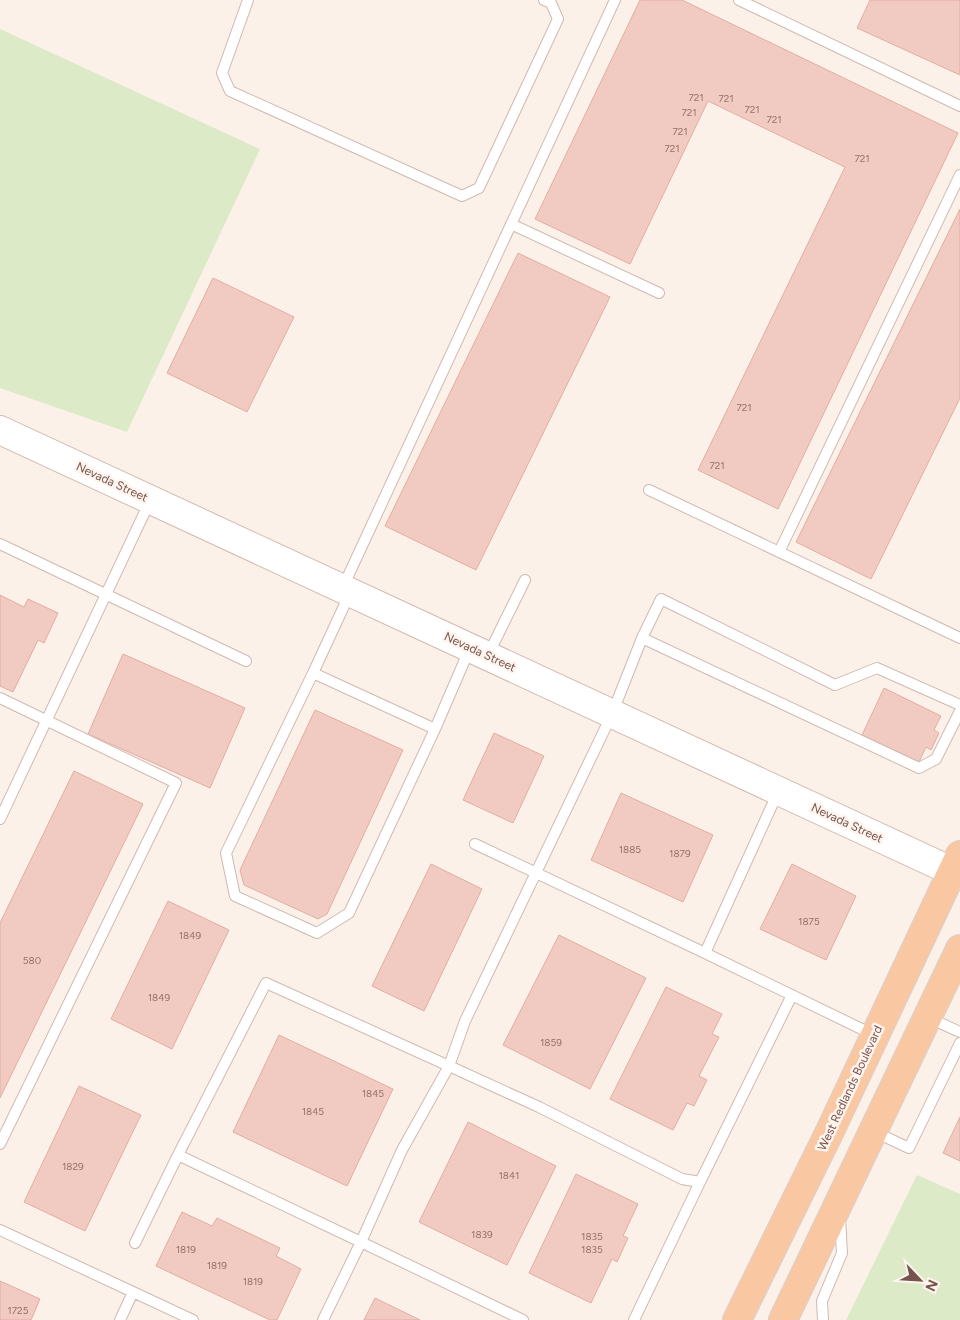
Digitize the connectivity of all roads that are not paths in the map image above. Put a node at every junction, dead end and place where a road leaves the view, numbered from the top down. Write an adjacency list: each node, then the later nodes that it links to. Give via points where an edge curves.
1 (248, 0): 2 (lane, via 222,73 230,91 462,196 479,188 558,18 551,3)
2 (544, 0)
3 (615, 0): 7 (lane)
4 (739, 0): 5 (lane)
5 (960, 106)
6 (960, 175): 13 (lane)
7 (511, 224): 8 (lane); 15 (lane)
8 (659, 293)
9 (0, 430): 11 (street, Nevada Street)
10 (649, 490): 13 (lane)
11 (151, 500): 15 (street, Nevada Street); 16 (lane)
12 (0, 544): 16 (lane)
13 (779, 552): 18 (lane)
14 (525, 580): 19 (lane)
15 (346, 590): 19 (street, Nevada Street); 21 (lane)
16 (106, 595): 20 (lane); 26 (lane)
17 (642, 638): 23 (lane, via 661,599 835,685 877,668); 24 (lane, via 919,768 936,759); 25 (lane)
18 (960, 638)
19 (479, 652): 25 (street, Nevada Street); 27 (lane)
20 (246, 661)
21 (313, 673): 27 (lane); 27 (lane, via 226,853 235,896 317,933 349,913)
22 (0, 698): 26 (lane)
23 (960, 705)
24 (960, 711)
25 (612, 714): 28 (street, Nevada Street); 32 (lane)
26 (46, 720): 29 (lane); 42 (lane, via 176,783)
27 (435, 729)
28 (778, 791): 31 (street, Nevada Street); 34 (lane)
29 (0, 819)
30 (475, 844): 32 (lane)
31 (958, 867): 38 (main road, West Redlands Boulevard)
32 (535, 872): 34 (lane); 40 (lane, via 465,1021)
33 (960, 949): 36 (main road)
34 (705, 953): 35 (lane)
35 (792, 995): 38 (lane); 44 (lane)
36 (928, 1017): 37 (lane); 41 (main road)
37 (960, 1032)
38 (875, 1035): 55 (main road, West Redlands Boulevard)
39 (960, 1043): 41 (lane, via 909,1148)
40 (449, 1066): 43 (lane, via 266,983); 44 (lane, via 682,1179); 47 (lane, via 402,1150)
41 (874, 1132): 45 (main road)
42 (0, 1144)
43 (178, 1155): 47 (lane); 48 (lane)
44 (700, 1182): 54 (lane)
45 (840, 1204): 56 (main road); 57 (lane, via 842,1253 822,1302)
46 (0, 1230): 49 (lane)
47 (361, 1242): 52 (lane); 53 (lane)
48 (135, 1243)
49 (133, 1292): 50 (lane); 51 (lane)
50 (120, 1320)
51 (193, 1320)
52 (323, 1320)
53 (522, 1320)
54 (634, 1320)
55 (737, 1320)
56 (783, 1320)
57 (823, 1320)

